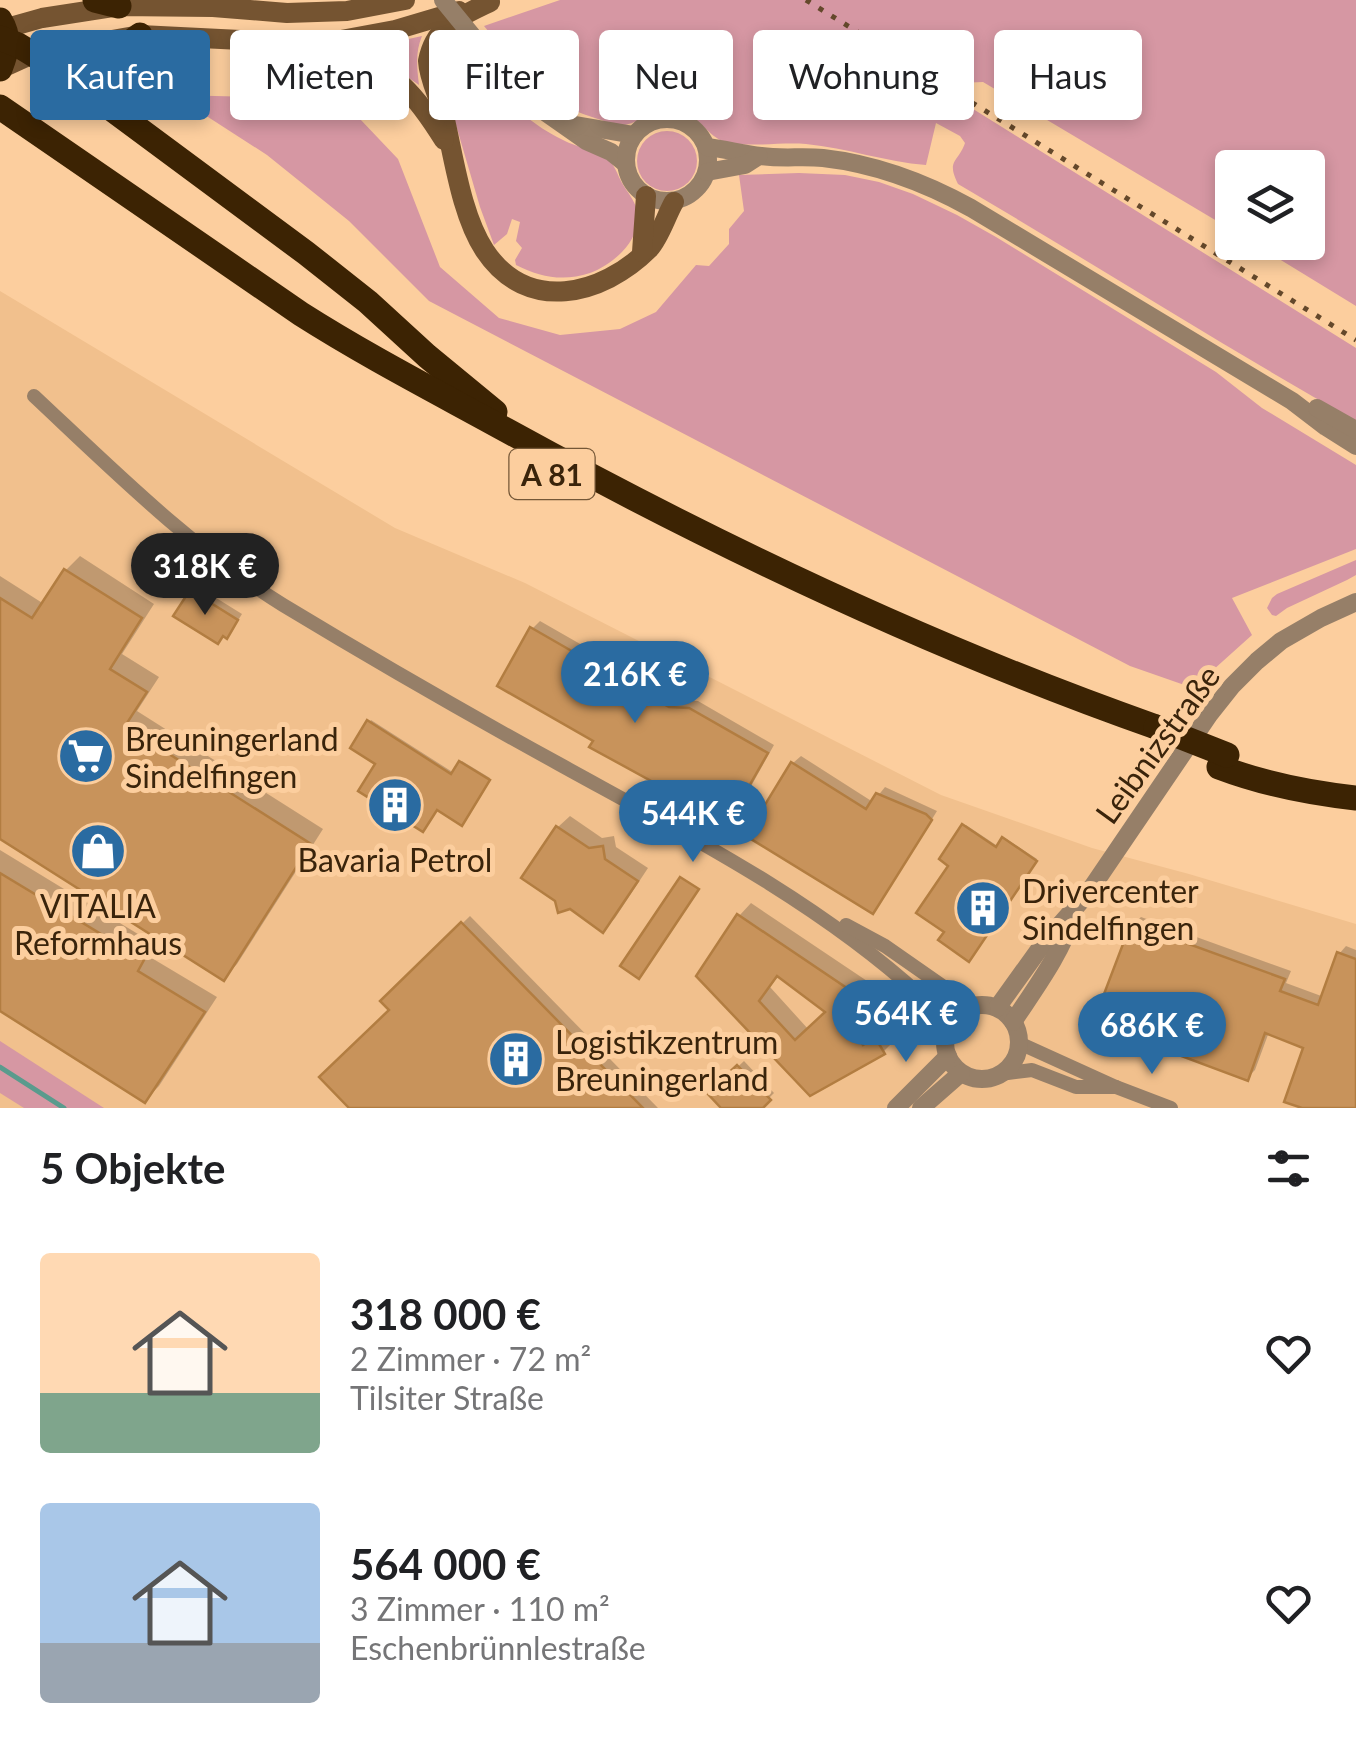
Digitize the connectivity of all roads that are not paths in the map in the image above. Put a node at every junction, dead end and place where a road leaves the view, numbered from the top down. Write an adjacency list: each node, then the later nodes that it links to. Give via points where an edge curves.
1 (443, 0): 13 (street, bridge, via 520,93)
2 (401, 1): 4 (main road, via 288,13)
3 (493, 1): 5 (main road); 17 (main road, via 452,22 430,49 428,70)
4 (107, 3): 6 (main road)
5 (395, 30)
6 (2, 32): 7 (highway); 9 (highway, via 6,53)
7 (30, 52)
8 (30, 55): 9 (main road)
9 (0, 69)
10 (409, 91): 17 (main road)
11 (0, 107): 28 (highway, A 81, via 316,324)
12 (128, 120): 28 (highway, via 306,253)
13 (564, 123): 15 (street); 19 (street)
14 (0, 125): 30 (highway, A 81, via 336,356 588,494 843,618 1115,728)
15 (634, 136): 16 (street, via 648,124 674,119); 19 (street)
16 (707, 147): 18 (street); 20 (street)
17 (450, 150): 23 (main road, via 477,237 518,282 547,291 586,289)
18 (759, 156): 20 (street); 25 (street, via 852,163 932,188)
19 (626, 164): 21 (street)
20 (707, 172): 22 (street, via 699,188)
21 (646, 196): 22 (street); 23 (main road)
22 (674, 202): 23 (main road)
23 (642, 254)
24 (34, 396): 34 (street, via 129,485 252,584)
25 (1292, 401): 26 (street); 27 (street)
26 (1356, 430)
27 (1356, 446)
28 (542, 450): 30 (highway, A 81, via 859,609)
29 (1356, 602): 35 (street, Leibnizstraße, via 1281,640 1232,686)
30 (1152, 733): 31 (highway, A 81, bridge)
31 (1223, 761): 32 (highway, A 81); 33 (highway, A 81, via 1249,778)
32 (1356, 783)
33 (1356, 798)
34 (767, 884): 36 (street, via 885,946); 39 (street, via 901,977 931,1006)
35 (1076, 909): 37 (street, Leibnizstraße); 38 (street, Leibnizstraße, via 1057,955)
36 (971, 1006): 37 (street); 39 (street, via 954,1016)
37 (997, 1008): 38 (street)
38 (1013, 1022): 40 (street)
39 (946, 1034): 41 (street)
40 (1019, 1043): 43 (street, via 1014,1061); 44 (street)
41 (948, 1056): 42 (street); 45 (street)
42 (962, 1073): 43 (street, via 981,1079); 46 (street)
43 (1000, 1074): 44 (street, via 1032,1070 1076,1087)
44 (1116, 1087): 47 (street)
45 (896, 1108)
46 (921, 1108)
47 (1172, 1108)

